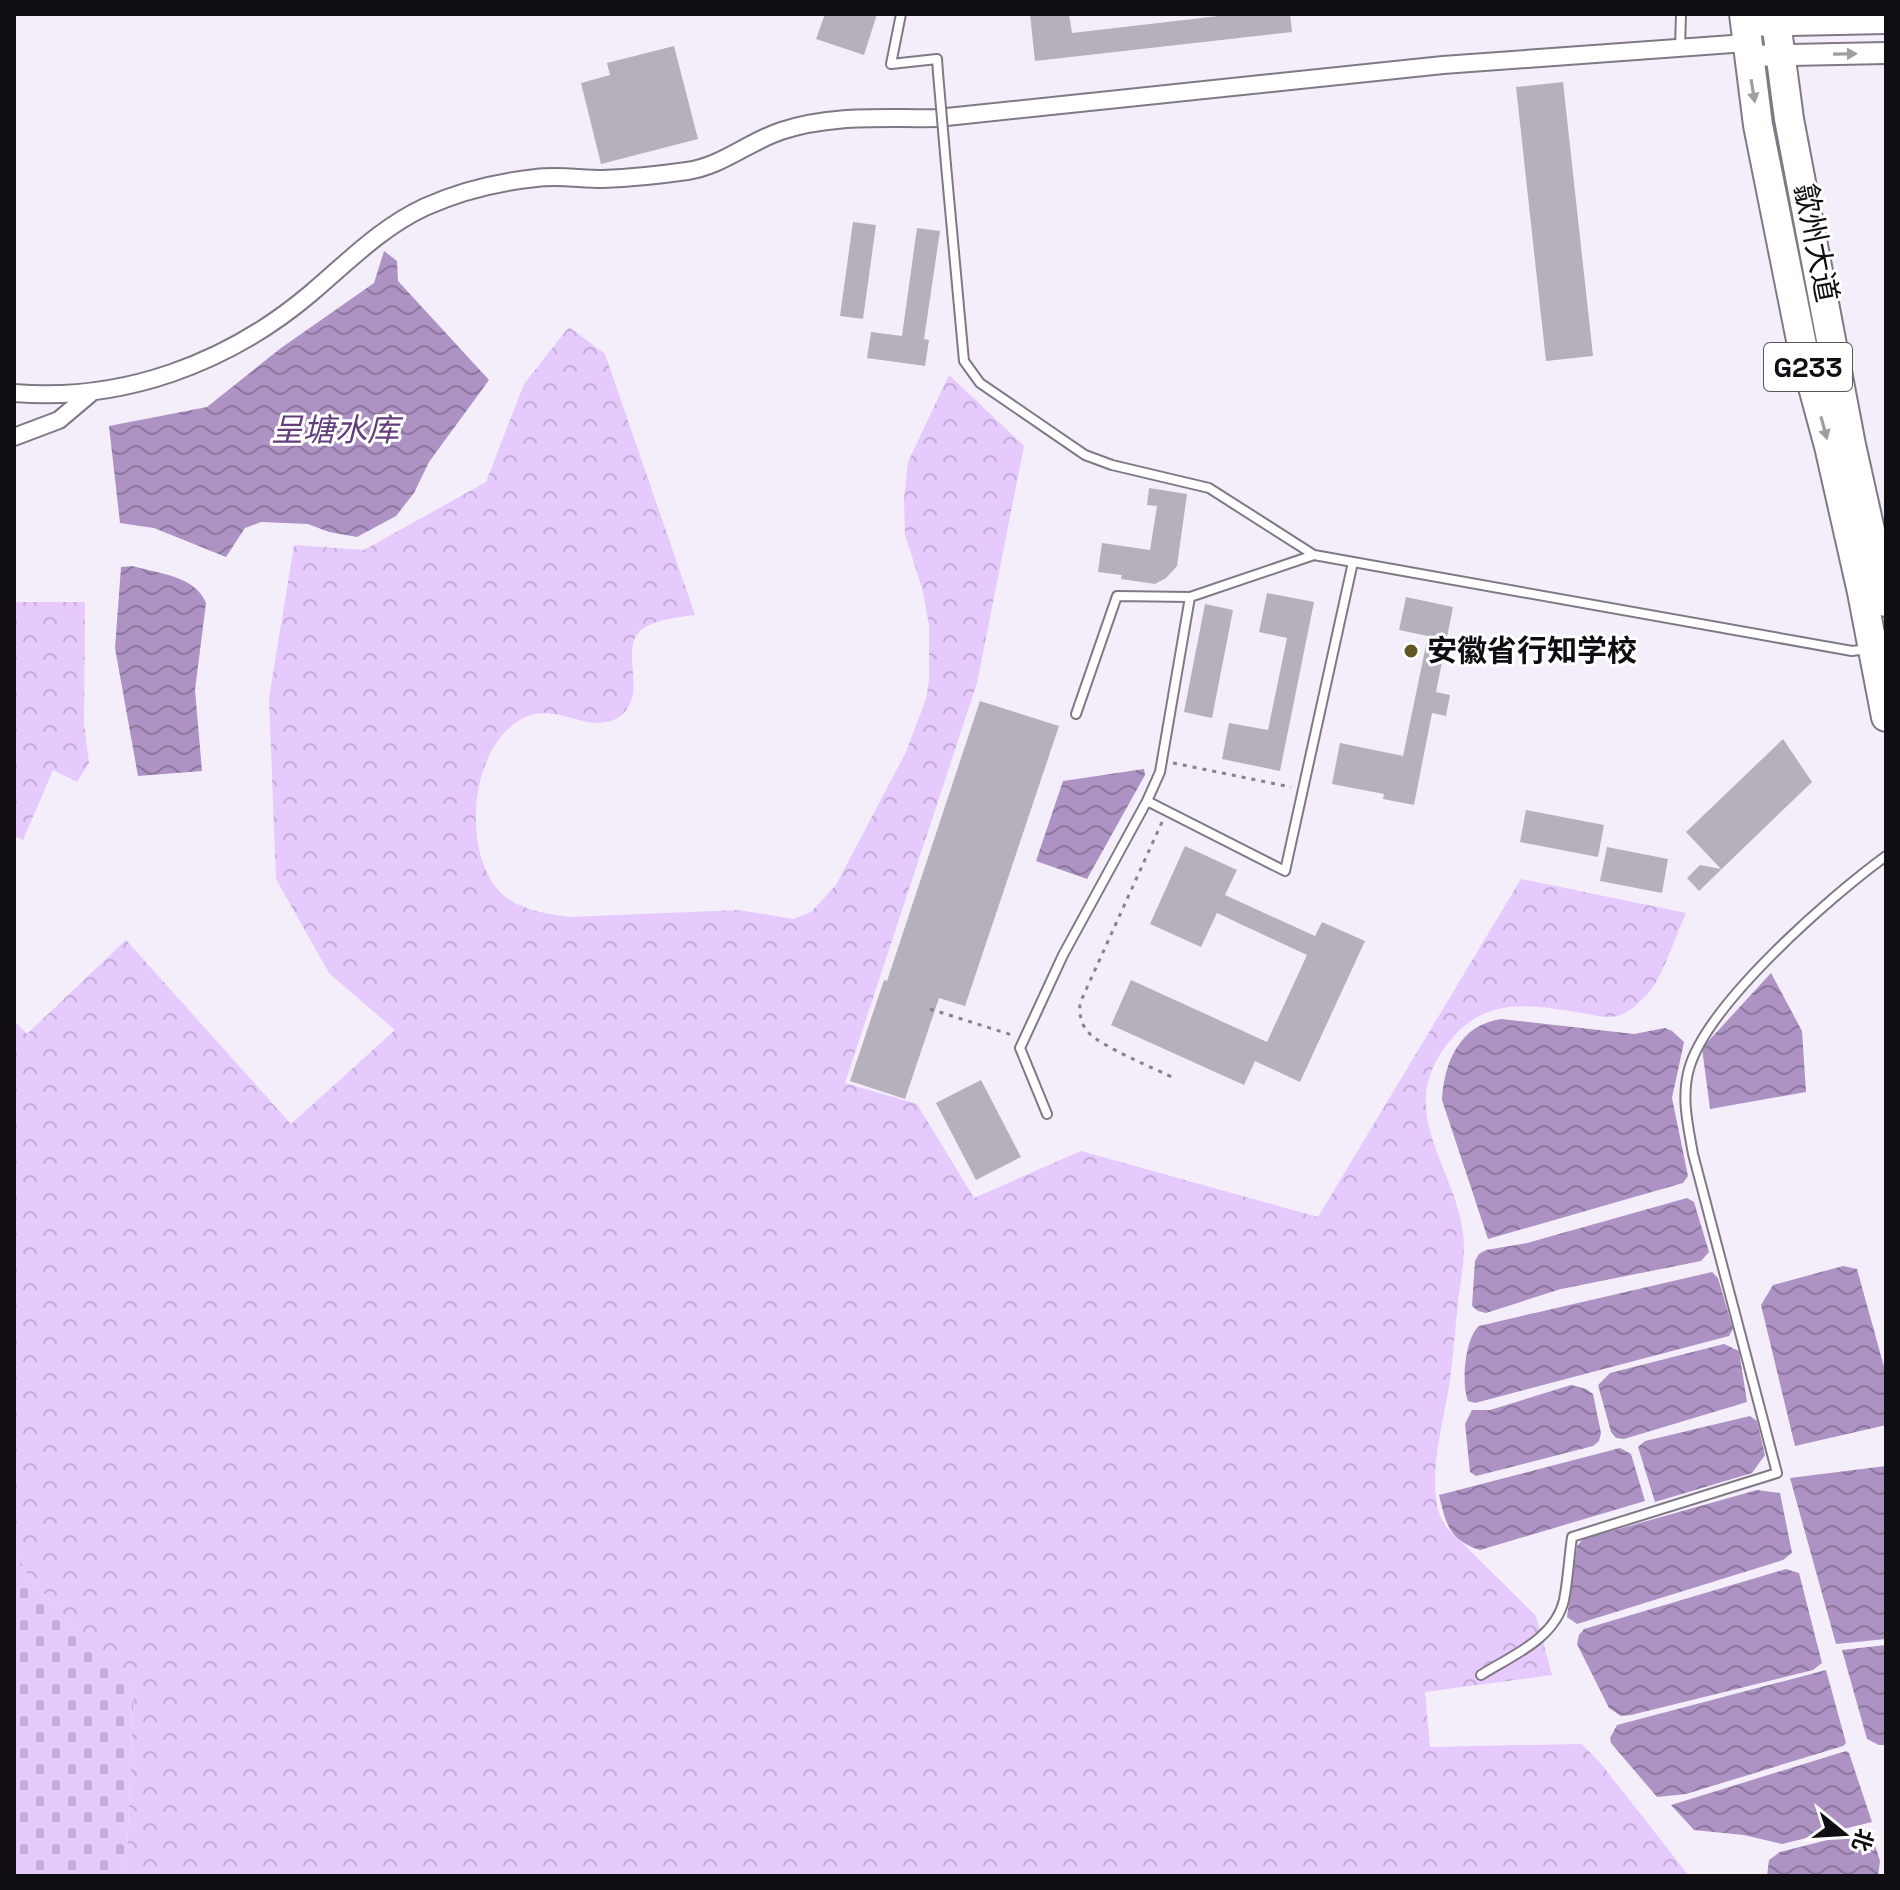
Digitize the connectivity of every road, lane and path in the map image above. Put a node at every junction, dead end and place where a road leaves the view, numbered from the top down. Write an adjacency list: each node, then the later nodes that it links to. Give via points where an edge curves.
1 (901, 14): 13 (lane, bridge, via 891,64 937,59 961,351 974,377 1085,455 1209,488)
2 (1681, 14): 6 (lane)
3 (1776, 20): 4 (street); 5 (street); 8 (highway, 歙州大道 / G233)
4 (1886, 23)
5 (1745, 35): 6 (street); 8 (street); 17 (highway, 歙州大道 / G233, one-way to 17, via 1803,350)
6 (1680, 48): 10 (street, via 1443,65 937,118 825,120 779,132 690,171 491,185 446,198 403,219 285,314 228,349 156,379)
7 (1886, 53): 8 (street, one-way to 7)
8 (1779, 55): 12 (highway, 歙州大道 / G233)
9 (14, 393): 10 (street)
10 (91, 393): 11 (street, via 59,420)
11 (14, 437)
12 (1877, 519): 16 (highway, 歙州大道 / G233)
13 (1314, 555): 14 (lane); 15 (lane)
14 (1353, 562): 17 (lane, via 1852,651); 21 (lane)
15 (1190, 597): 18 (lane, via 1117,596); 20 (lane)
16 (1886, 602)
17 (1873, 648): 19 (highway, 歙州大道 / G233)
18 (1076, 714)
19 (1886, 717)
20 (1162, 760): 21 (path); 22 (lane)
21 (1303, 789): 23 (lane, via 1285,871)
22 (1147, 801): 23 (lane); 26 (lane)
23 (1166, 811): 27 (path, via 1079,1010 1095,1038)
24 (1886, 856): 29 (lane, via 1813,915 1742,988 1703,1037 1686,1081 1693,1154 1777,1473 1572,1537 1564,1600 1556,1619 1541,1637)
25 (930, 1009): 26 (path)
26 (1024, 1039): 28 (lane, via 1020,1048)
27 (1176, 1079)
28 (1047, 1114)
29 (1481, 1675)

